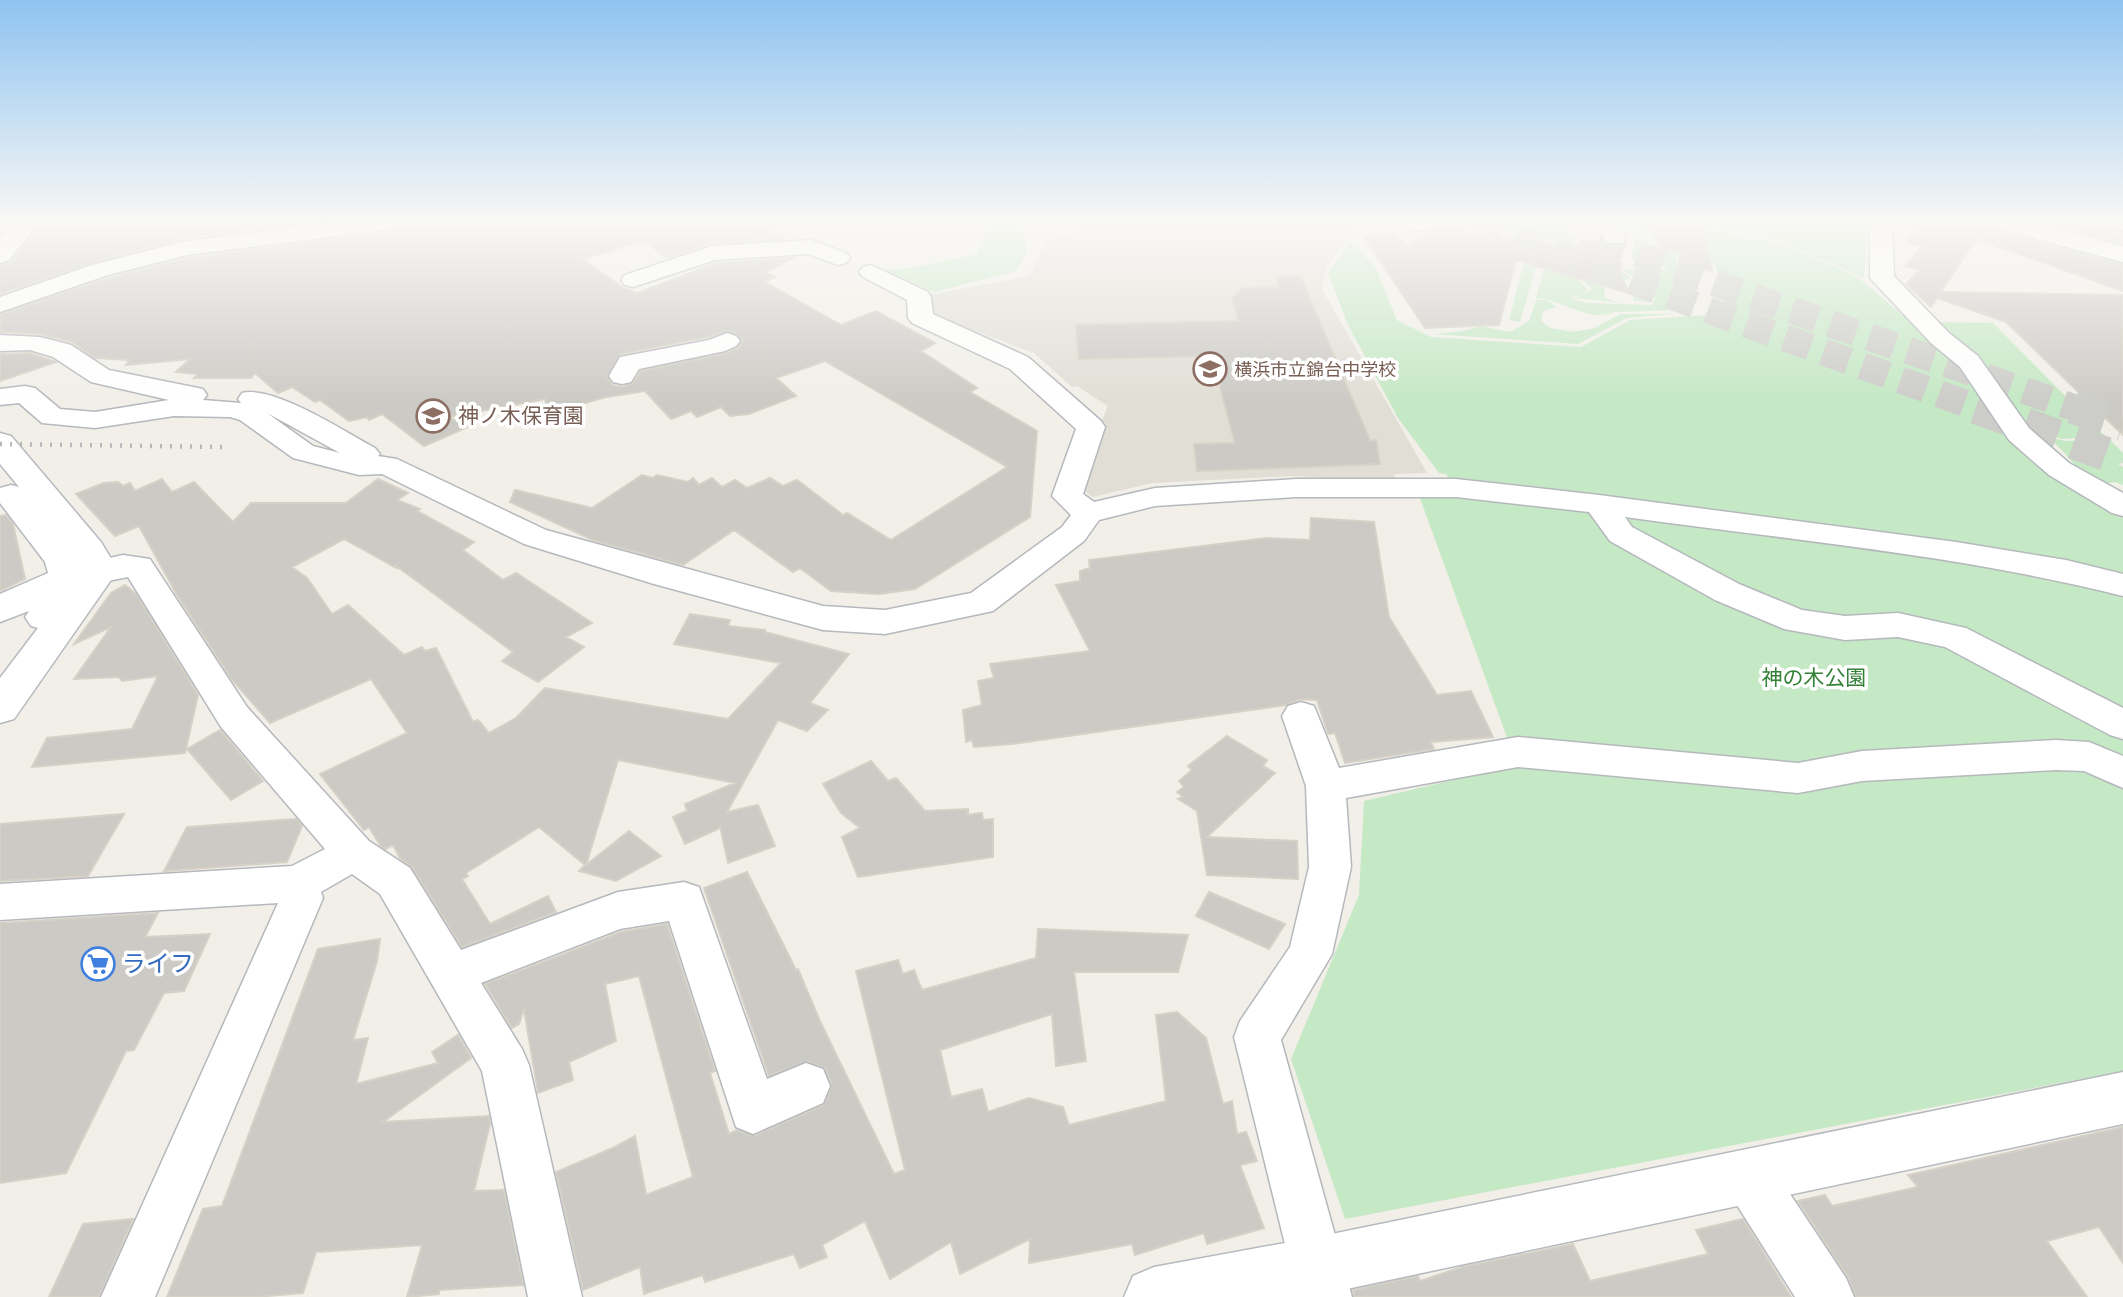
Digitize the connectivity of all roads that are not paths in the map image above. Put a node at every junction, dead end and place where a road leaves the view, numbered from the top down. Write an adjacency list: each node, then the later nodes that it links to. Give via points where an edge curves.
1 (64, 283): 4 (street)
2 (891, 283): 14 (street, via 919,297 921,318 1019,363 1091,427 1067,496)
3 (1886, 283): 13 (street, via 1969,362 2019,435 2059,469)
4 (0, 305)
5 (727, 341): 7 (street, via 629,363)
6 (0, 343): 10 (street, via 32,342 62,351 100,376 181,395 265,401)
7 (622, 376)
8 (0, 397): 10 (street, via 25,394 52,417 95,420 174,408 230,410 250,414 303,452 359,466)
9 (0, 443): 15 (street, via 89,550)
10 (387, 465): 14 (street, via 534,537 823,618 885,622 981,603 1073,534)
11 (0, 481): 15 (street, via 62,560)
12 (1599, 504): 14 (street, via 1456,488 1296,488 1155,497); 16 (street, via 1956,552); 21 (street, via 1621,534 1727,592 1796,621 1844,628 1898,625 1954,637)
13 (2123, 506)
14 (1088, 513)
15 (83, 574): 17 (street); 18 (street); 19 (street); 24 (street, via 123,566 138,568 234,717)
16 (2123, 585)
17 (0, 609)
18 (0, 674)
19 (0, 708)
20 (1301, 716): 23 (street)
21 (2123, 725)
22 (2123, 773): 23 (street, via 2089,757 2056,755 1863,766 1798,778 1518,752)
23 (1326, 786): 31 (street, via 1330,867 1310,954 1257,1037)
24 (354, 853): 25 (street); 27 (street, via 394,881)
25 (298, 884): 26 (street); 32 (street, via 302,898)
26 (0, 902)
27 (451, 974): 28 (street, via 618,911 684,900 753,1110); 33 (street, via 505,1065)
28 (806, 1086)
29 (2123, 1098): 30 (street)
30 (1748, 1176): 31 (street); 35 (street)
31 (1321, 1281): 34 (street)
32 (128, 1297)
33 (555, 1297)
34 (1154, 1297)
35 (1827, 1297)

